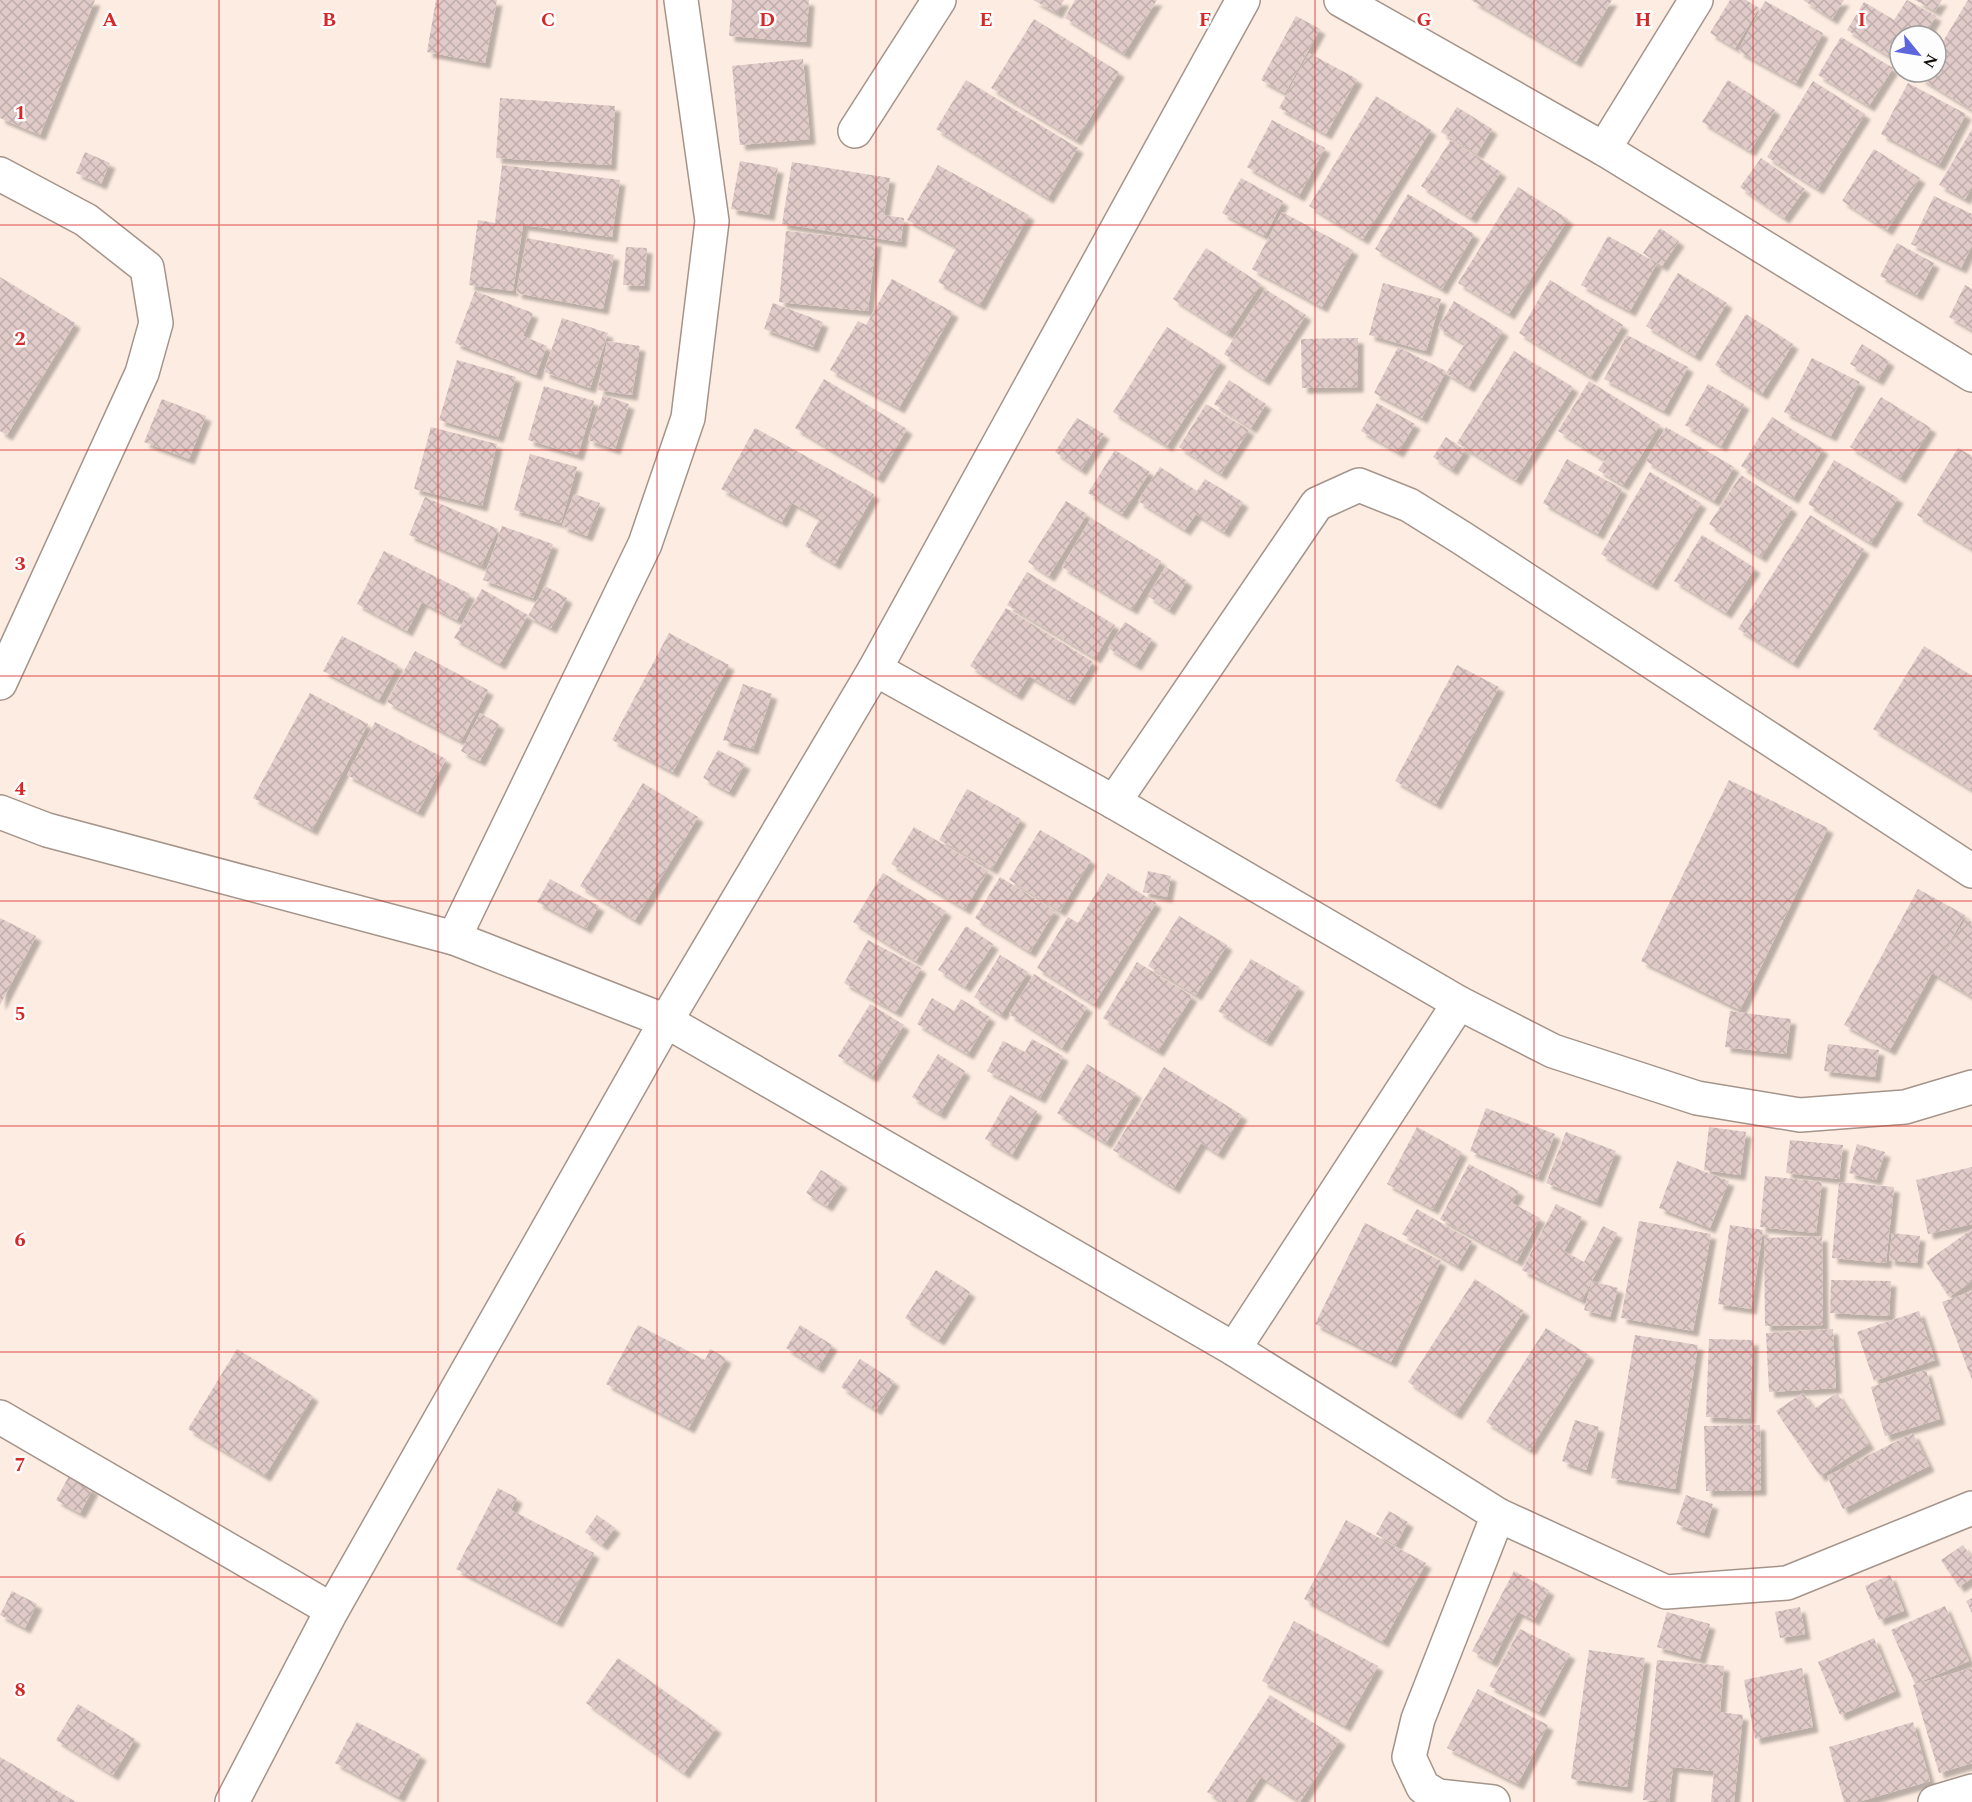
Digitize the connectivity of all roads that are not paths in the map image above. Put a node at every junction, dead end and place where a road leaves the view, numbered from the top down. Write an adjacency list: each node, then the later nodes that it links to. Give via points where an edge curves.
1 (681, 0): 15 (street, via 712,221 688,418 645,544)
2 (939, 0): 6 (street)
3 (1243, 0): 10 (street)
4 (1341, 0): 7 (street)
5 (1696, 0): 7 (street)
6 (855, 131)
7 (1604, 149): 9 (street)
8 (0, 174): 11 (street, via 86,220 147,268 156,323 142,373)
9 (1972, 375)
10 (875, 669): 12 (street); 17 (street)
11 (0, 683)
12 (1114, 802): 14 (street, via 1317,504 1359,485 1409,505 1462,538); 16 (street)
13 (0, 812): 15 (street, via 47,830)
14 (1972, 871)
15 (454, 938): 17 (street)
16 (1459, 1003): 18 (street, via 1553,1051 1697,1098 1800,1115 1905,1107); 19 (street)
17 (666, 1020): 19 (street); 23 (street)
18 (1972, 1087)
19 (1234, 1349): 22 (street)
20 (0, 1417): 23 (street)
21 (1972, 1508): 22 (street, via 1787,1583 1666,1592)
22 (1498, 1515): 26 (street, via 1418,1719 1408,1757 1422,1787 1438,1796)
23 (332, 1610): 25 (street)
24 (1972, 1791): 27 (street)
25 (232, 1802)
26 (1493, 1802)
27 (1935, 1802)

